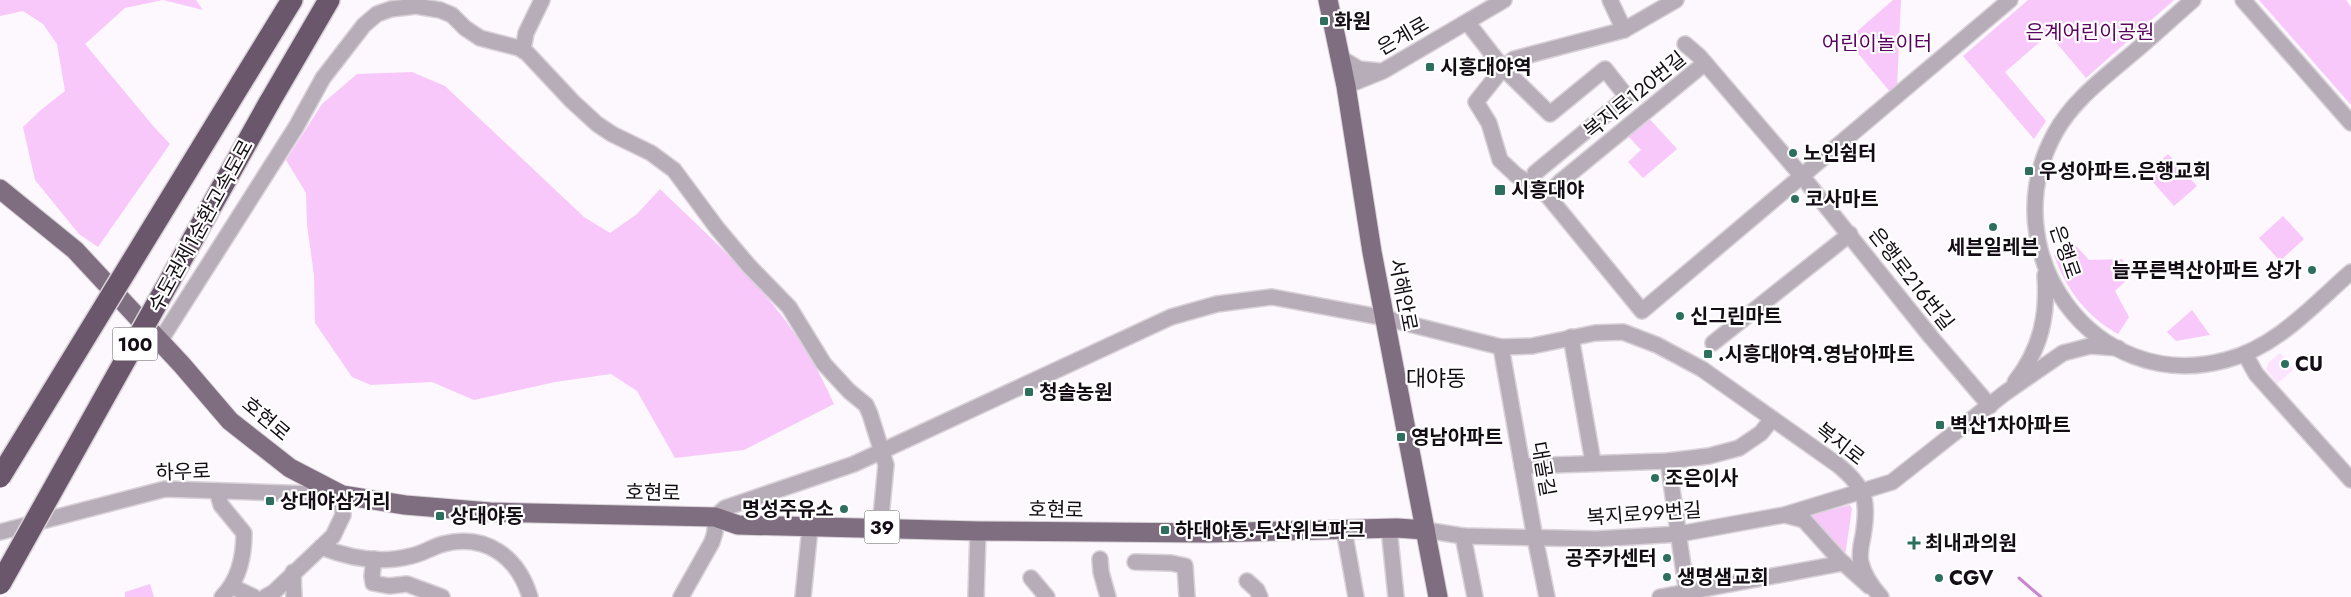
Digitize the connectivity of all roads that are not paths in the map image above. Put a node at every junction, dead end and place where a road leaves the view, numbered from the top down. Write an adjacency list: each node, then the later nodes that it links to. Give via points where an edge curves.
1 (292, 0): 43 (highway, 수도권제1순환고속도로 / 100, bridge)
2 (329, 0): 68 (highway, 수도권제1순환고속도로 / 100, bridge)
3 (542, 0): 15 (street, via 526,33)
4 (1328, 0): 16 (main road, 서해안로)
5 (1504, 0): 12 (street, 은계로)
6 (1610, 0): 13 (street)
7 (1676, 0): 13 (street)
8 (2010, 0): 23 (street)
9 (2193, 0): 27 (street, 은행로, via 2083,96 2054,134 2038,173 2034,203 2035,232)
10 (2243, 0): 21 (street)
11 (428, 4): 15 (street, via 449,13 480,38); 31 (street, via 391,9 373,16 361,28 323,78 296,127)
12 (1467, 22): 18 (street); 19 (street, 은계로)
13 (1624, 30): 18 (street, via 1514,60)
14 (1685, 44): 17 (street)
15 (523, 50): 39 (street, via 597,124 651,152 680,176 717,228 789,307 824,364 866,405)
16 (1339, 57): 19 (street, via 1359,69); 20 (main road, 서해안로)
17 (1705, 63): 23 (street, 복지로120번길); 25 (street, 복지로120번길)
18 (1503, 68): 22 (street, via 1550,114 1605,69 1627,97); 25 (street, via 1476,102 1489,123 1500,160)
19 (1383, 71): 20 (street, 은계로)
20 (1346, 86): 29 (main road, 서해안로)
21 (2351, 123)
22 (1535, 173)
23 (1801, 174): 25 (street, via 1642,311); 26 (street, 은행로216번길)
24 (0, 189): 31 (main road, 호현로 / 39, via 75,250)
25 (1547, 195)
26 (1850, 234): 32 (street); 37 (street, 은행로216번길)
27 (2045, 268): 34 (street, 은행로, via 2075,316); 36 (street, via 2043,327 2031,358)
28 (2351, 272): 35 (street, 은행로, via 2282,333)
29 (1385, 318): 33 (street, 복지로); 39 (street, 복지로, via 1272,297 1217,304 1171,318); 54 (main road, 서해안로)
30 (1571, 337): 33 (street, 복지로, via 1532,346); 38 (street, 복지로, via 1595,333 1632,334 1702,369); 41 (street)
31 (160, 341): 47 (main road, 호현로 / 39, via 230,421 290,468)
32 (1713, 343)
33 (1501, 347): 42 (street, 대골길)
34 (2118, 348): 35 (street, 은행로, via 2147,359 2177,365 2213,363); 36 (street, via 2090,346 2069,351)
35 (2245, 354): 44 (street, via 2256,374)
36 (2006, 393): 37 (street)
37 (1990, 406): 46 (street, via 1892,482)
38 (1772, 419): 40 (street, via 1761,433 1739,448 1710,456); 46 (street, 복지로, via 1838,465)
39 (881, 452): 49 (street, 복지로, via 725,508); 50 (street, via 886,465)
40 (1668, 461): 41 (street); 57 (street)
41 (1593, 462): 42 (street)
42 (1522, 466): 59 (street, 대골길)
43 (0, 477)
44 (2351, 480)
45 (217, 491): 47 (street, 하우로); 56 (street, 하우로, via 165,489); 69 (street, via 221,506 244,533 240,564)
46 (1863, 492): 48 (street, 복지로99번길); 71 (street, 복지로, via 1867,510 1861,562)
47 (342, 495): 49 (main road, 호현로 / 39, via 405,505 490,512); 60 (street, via 343,515 332,536)
48 (1784, 515): 57 (street, 복지로99번길); 64 (street, via 1804,520)
49 (715, 518): 51 (main road, 호현로 / 39, via 738,525); 77 (street, via 716,532 712,542)
50 (880, 527): 51 (main road, 호현로 / 39); 55 (main road, 호현로 / 39)
51 (810, 528): 78 (street)
52 (1389, 528): 53 (main road, 호현로 / 39); 54 (main road, 호현로 / 39); 85 (street)
53 (1344, 530): 55 (main road, 호현로 / 39, via 1208,533); 84 (street)
54 (1425, 530): 58 (street, 복지로99번길); 86 (main road, 서해안로)
55 (978, 531): 79 (street)
56 (0, 532)
57 (1679, 534): 59 (street, 복지로99번길, via 1596,539); 70 (street)
58 (1463, 536): 59 (street, 복지로99번길); 87 (street)
59 (1535, 538): 88 (street, 대골길)
60 (321, 547): 61 (street, via 345,556); 65 (street)
61 (374, 559): 75 (street, via 373,583 389,586 407,584); 76 (street, via 410,557 444,544 485,544 512,562 526,581)
62 (1100, 559): 81 (street, via 1100,572)
63 (1135, 562): 82 (street, via 1185,566)
64 (1843, 563): 70 (street); 71 (street)
65 (293, 572): 73 (street); 74 (street)
66 (1031, 578): 80 (street)
67 (1247, 581): 83 (street)
68 (0, 584)
69 (227, 591): 72 (street)
70 (1689, 595): 89 (street)
71 (1877, 596)
72 (254, 597)
73 (265, 597)
74 (294, 597)
75 (442, 597)
76 (530, 597)
77 (681, 597)
78 (803, 597)
79 (976, 597)
80 (1047, 597)
81 (1108, 597)
82 (1187, 597)
83 (1260, 597)
84 (1356, 597)
85 (1396, 597)
86 (1438, 597)
87 (1475, 597)
88 (1547, 597)
89 (1660, 597)

